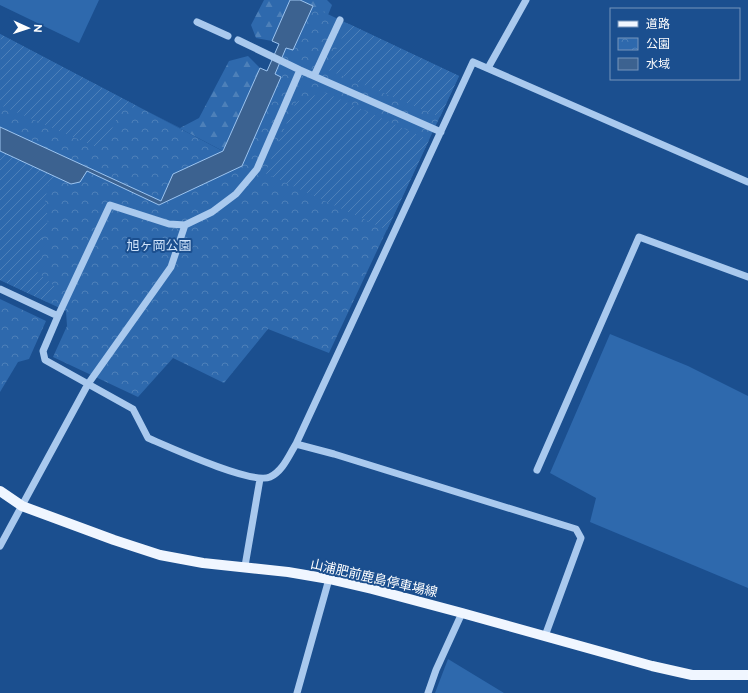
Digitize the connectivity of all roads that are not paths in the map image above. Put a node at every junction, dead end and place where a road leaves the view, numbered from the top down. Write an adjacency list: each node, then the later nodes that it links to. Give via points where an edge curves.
1 (526, 0): 6 (street)
2 (340, 20): 8 (street)
3 (197, 22): 4 (street)
4 (228, 36)
5 (238, 40): 7 (street)
6 (488, 68): 9 (street, via 473,62); 10 (street)
7 (300, 70): 8 (street); 11 (street, via 257,169 236,194 212,212)
8 (314, 76): 9 (street)
9 (442, 132): 16 (street)
10 (748, 182)
11 (185, 225): 14 (street, via 169,224 110,205); 15 (street, via 171,267)
12 (748, 277): 17 (street, via 639,237)
13 (0, 289): 14 (street)
14 (58, 316): 15 (street, via 43,351 45,360)
15 (88, 384): 18 (street, via 133,409 148,438 236,473); 20 (street)
16 (296, 444): 18 (street, via 282,468 270,477); 25 (street, via 576,529 581,538)
17 (537, 470)
18 (260, 478): 22 (street)
19 (0, 491): 20 (main road, 山浦肥前鹿島停車場線)
20 (22, 506): 21 (street); 22 (main road, 山浦肥前鹿島停車場線, via 160,555 203,563)
21 (0, 546)
22 (245, 566): 23 (main road, 山浦肥前鹿島停車場線)
23 (329, 579): 24 (main road, 山浦肥前鹿島停車場線); 27 (street)
24 (462, 613): 25 (main road, 山浦肥前鹿島停車場線); 28 (street)
25 (545, 636): 26 (main road, 山浦肥前鹿島停車場線, via 692,675)
26 (748, 675)
27 (297, 693)
28 (428, 693)

